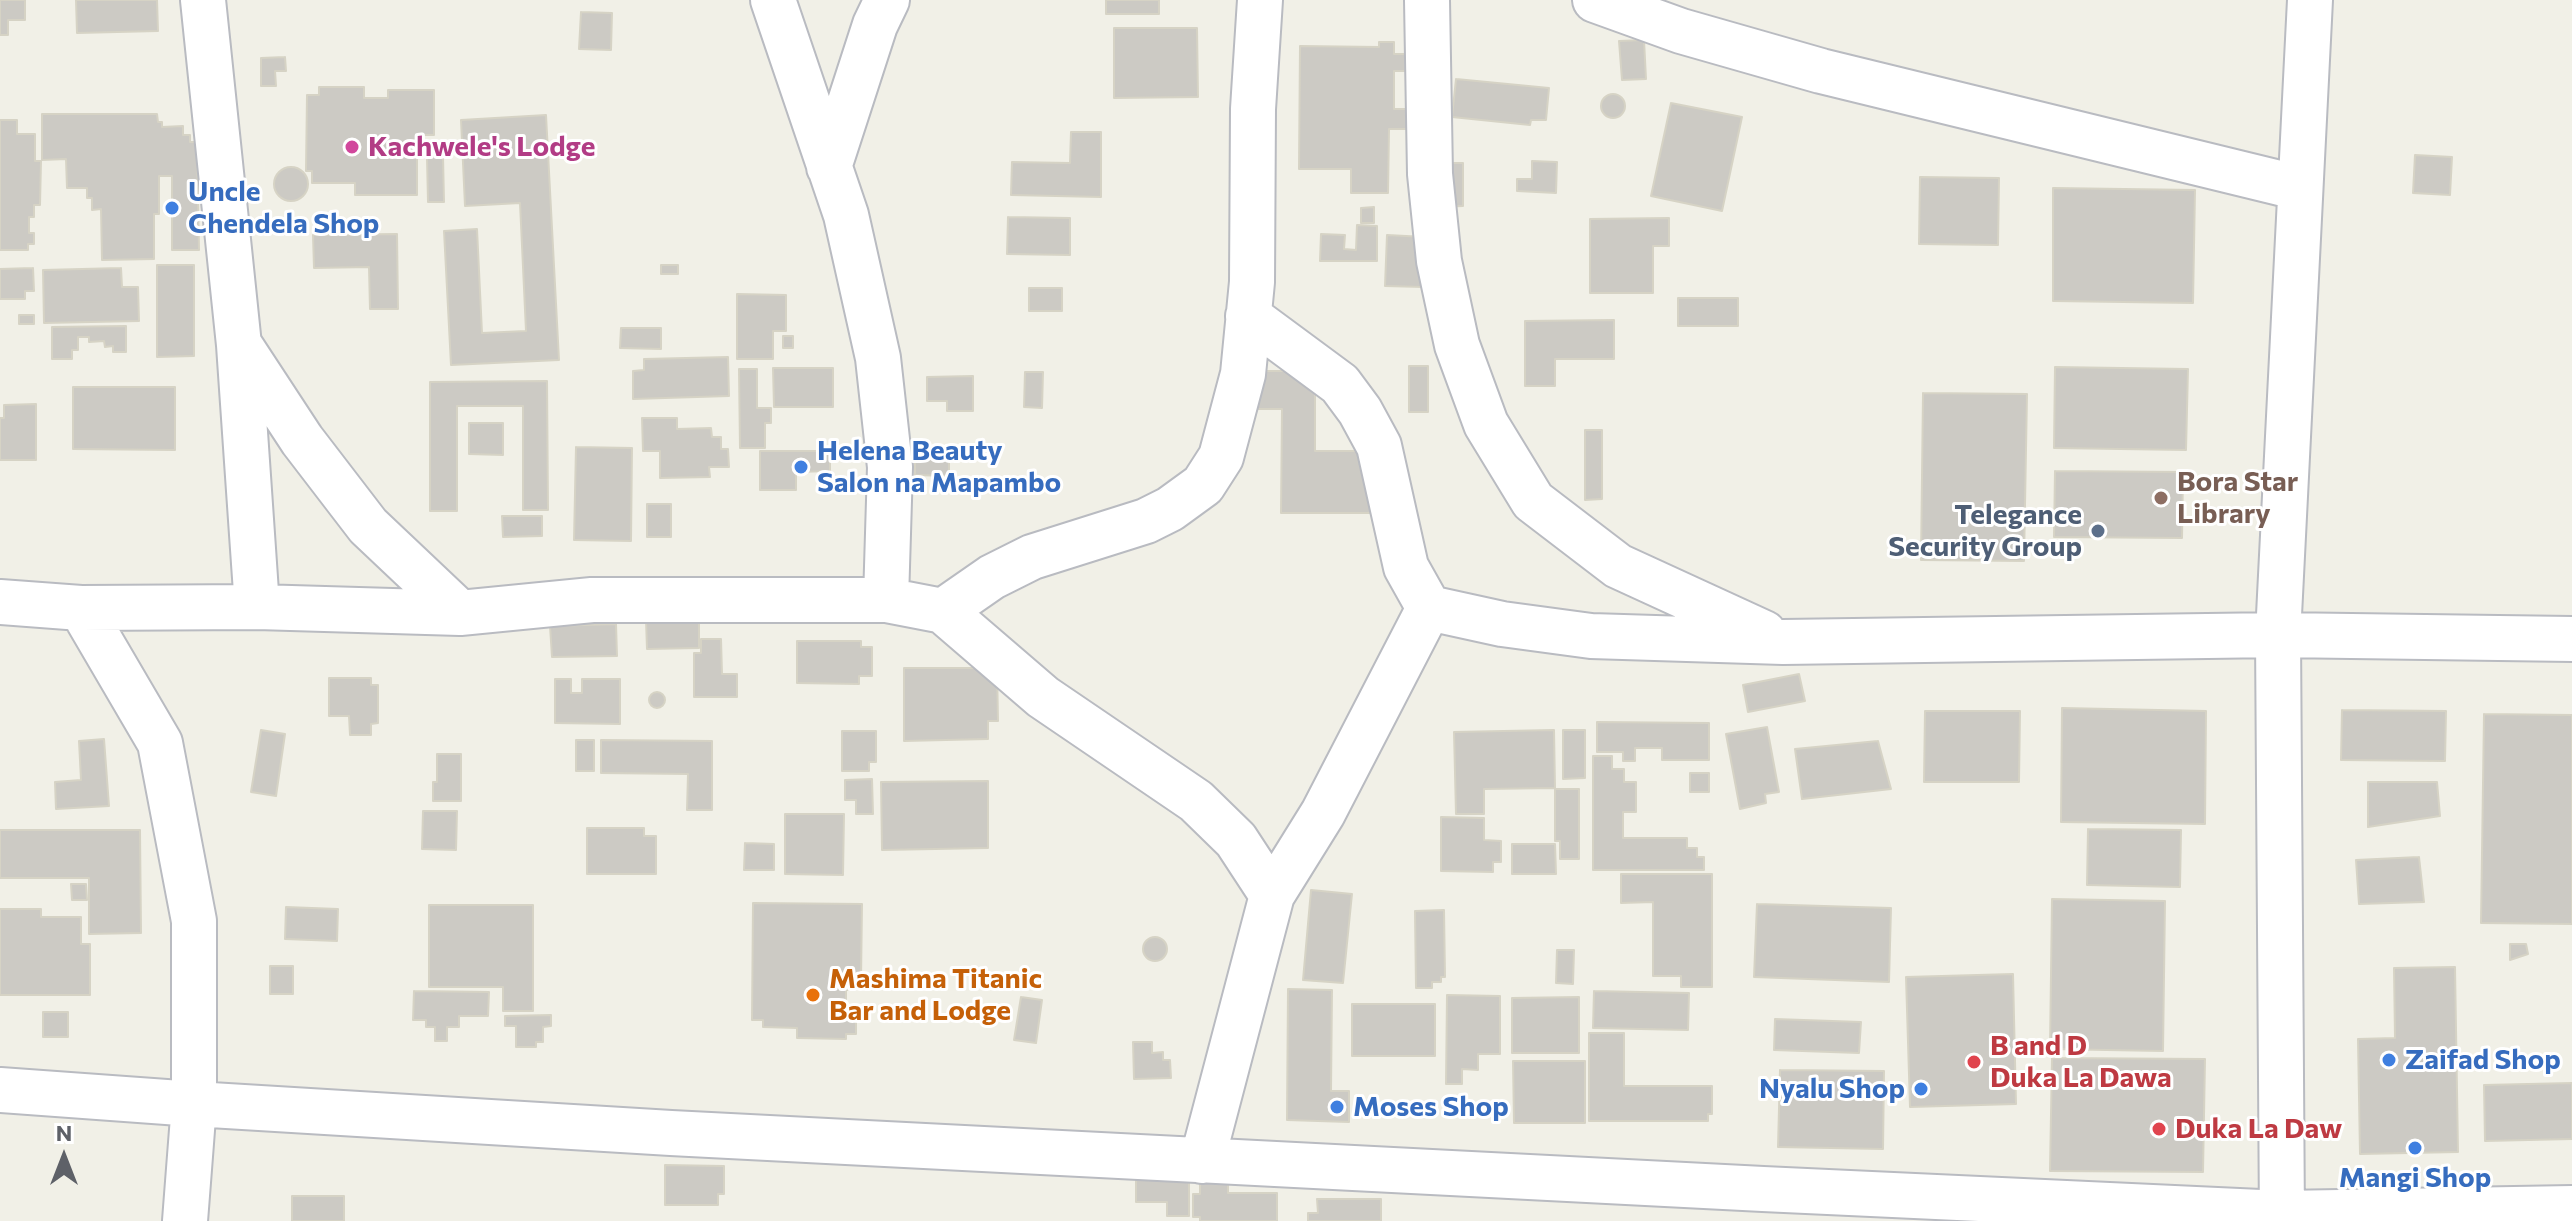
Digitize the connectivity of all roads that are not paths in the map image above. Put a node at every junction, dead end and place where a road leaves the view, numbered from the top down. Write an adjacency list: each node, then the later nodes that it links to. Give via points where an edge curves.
1 (203, 0): 11 (street)
2 (773, 0): 8 (street)
3 (887, 0): 8 (street)
4 (1260, 0): 10 (street)
5 (1427, 0): 21 (street, via 1430,174 1439,261 1457,345 1486,424 1533,501 1618,566)
6 (1595, 0): 9 (street, via 1821,71)
7 (2310, 0): 9 (street)
8 (829, 167): 12 (street, via 846,215 878,358 890,467)
9 (2300, 188): 19 (street)
10 (1248, 316): 16 (street, via 1340,384 1360,411 1379,446 1406,567); 17 (street, via 1243,374 1221,457 1203,485 1146,521 1032,557)
11 (239, 345): 14 (street); 18 (street, via 368,526)
12 (886, 600): 17 (street); 18 (street, via 592,600)
13 (0, 602): 15 (street)
14 (257, 607): 15 (street); 18 (street)
15 (81, 608): 24 (street, via 160,743 194,921)
16 (1429, 608): 21 (street, via 1591,636); 22 (street, via 1323,813)
17 (943, 611): 22 (street, via 1043,697 1196,801 1236,840)
18 (460, 613)
19 (2278, 635): 20 (street); 21 (street); 27 (street)
20 (2572, 639)
21 (1783, 642)
22 (1272, 895): 25 (street)
23 (0, 1090): 24 (street)
24 (194, 1104): 25 (street); 28 (street)
25 (1202, 1161): 27 (street)
26 (2572, 1208): 27 (street)
27 (2282, 1217)
28 (185, 1221)

